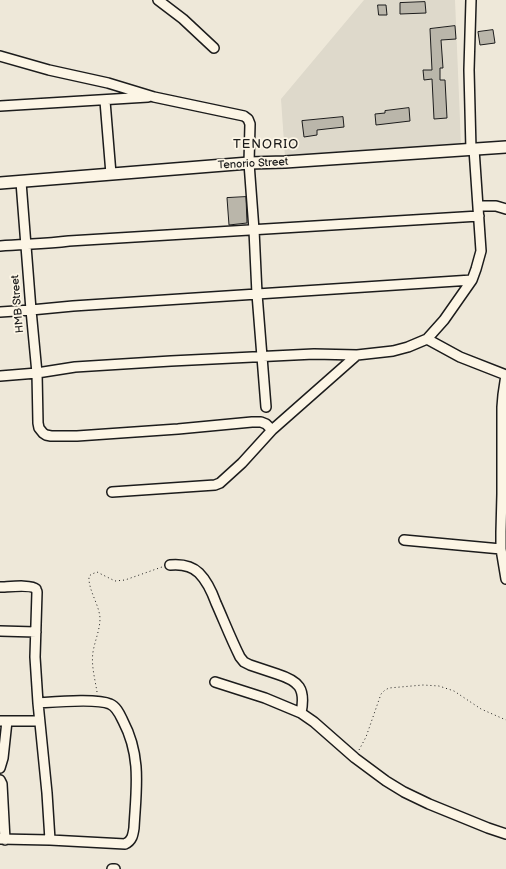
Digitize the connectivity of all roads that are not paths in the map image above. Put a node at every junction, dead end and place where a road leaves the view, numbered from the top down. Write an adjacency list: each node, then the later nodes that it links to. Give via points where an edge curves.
1 (158, 0): 3 (street)
2 (471, 0): 9 (street, via 469,70)
3 (214, 48)
4 (0, 56): 5 (street)
5 (154, 97): 6 (street); 10 (street, via 247,117 250,121)
6 (105, 100): 7 (street); 11 (street)
7 (0, 106)
8 (506, 147): 9 (main road, Tenorio Street)
9 (472, 149): 10 (main road, Tenorio Street); 14 (street)
10 (248, 163): 11 (main road, Tenorio Street); 17 (street)
11 (111, 174): 12 (main road, Tenorio Street)
12 (21, 182): 13 (main road, Tenorio Street); 18 (street, HMB Street)
13 (0, 183)
14 (478, 206): 15 (street); 16 (street)
15 (506, 209)
16 (479, 216): 17 (street); 20 (street, via 481,251)
17 (254, 230): 18 (street); 21 (street)
18 (25, 244): 19 (street); 22 (street, HMB Street)
19 (0, 246)
20 (472, 280): 21 (street); 24 (street)
21 (257, 294): 22 (street); 26 (street)
22 (30, 310): 23 (street); 27 (street, HMB Street)
23 (0, 312)
24 (427, 339): 25 (street, via 392,351); 28 (street, via 460,358)
25 (356, 355): 26 (street); 31 (street)
26 (263, 356): 27 (street, via 75,367); 30 (street)
27 (37, 373): 29 (street); 31 (street, HMB Street, via 38,423 46,435 77,436 252,422 261,422)
28 (506, 375): 34 (street, via 502,395)
29 (0, 376)
30 (266, 407)
31 (272, 430): 32 (street, via 242,463 215,485)
32 (112, 492)
33 (404, 540): 34 (street)
34 (501, 549): 36 (street)
35 (170, 565): 42 (street, via 190,567 204,578 240,657 250,665 296,682 303,697)
36 (506, 579)
37 (0, 587): 39 (street, via 26,586 36,589)
38 (0, 631): 39 (street)
39 (36, 632): 41 (street)
40 (215, 682): 42 (street)
41 (38, 703): 44 (street); 49 (street, via 84,701 111,704 131,737 137,772 134,828 132,838 128,842 125,844)
42 (301, 712): 47 (street, via 355,758 404,792)
43 (4, 721): 44 (street); 45 (street, via 5,747)
44 (40, 721): 49 (street)
45 (0, 768)
46 (0, 780): 48 (street)
47 (506, 834)
48 (2, 839): 49 (street)
49 (50, 840)
50 (112, 869): 51 (street)
51 (115, 869)

